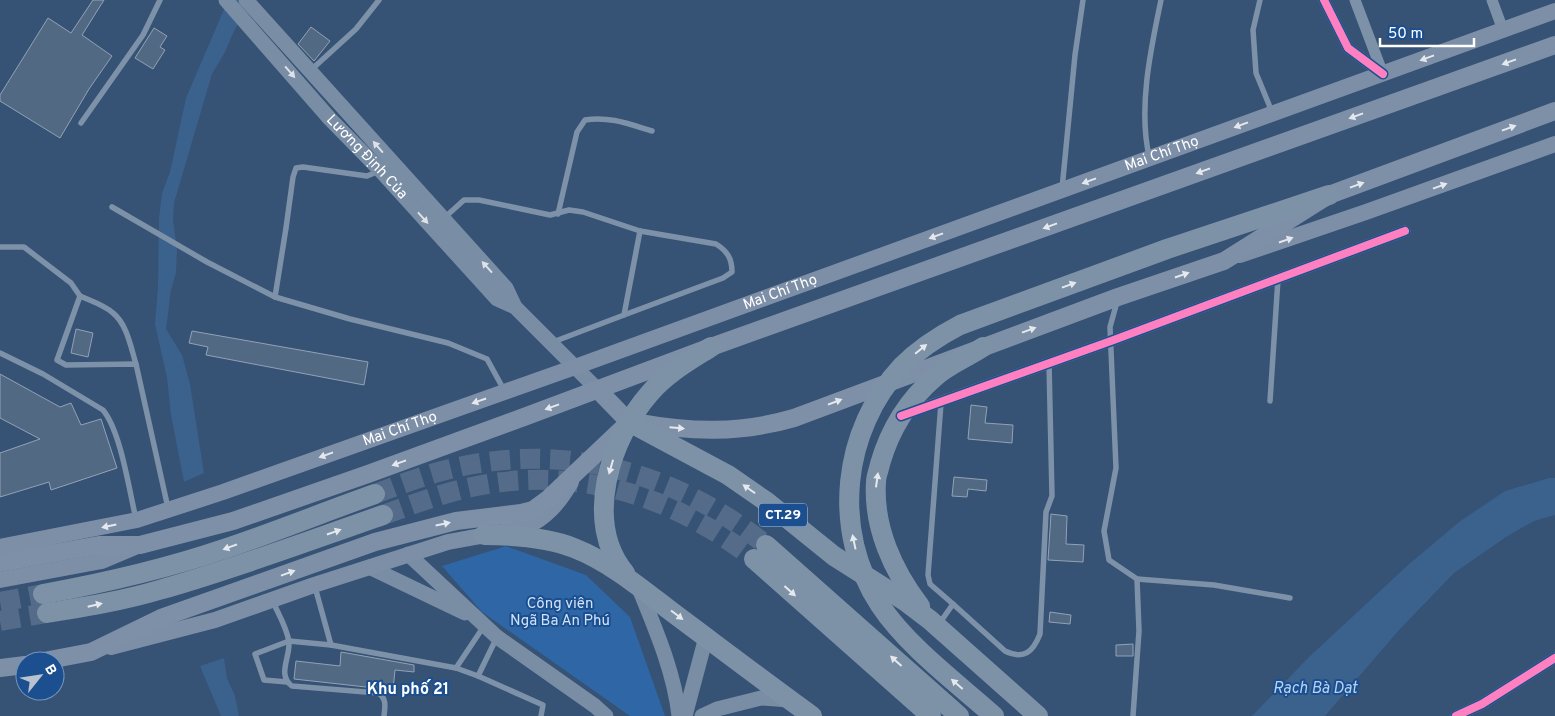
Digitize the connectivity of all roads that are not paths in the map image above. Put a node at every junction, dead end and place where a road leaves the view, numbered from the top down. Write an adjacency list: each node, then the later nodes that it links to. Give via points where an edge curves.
1 (226, 0): 12 (main road, Lương Định Của)
2 (246, 0): 12 (main road, Lương Định Của)
3 (379, 0): 15 (lane, via 356,29)
4 (1083, 0): 24 (lane)
5 (1161, 0): 22 (lane, via 1145,100)
6 (1260, 0): 18 (lane, via 1254,30 1256,73)
7 (1324, 0): 16 (street, via 1348,48)
8 (1355, 0): 16 (street)
9 (1492, 0): 13 (street)
10 (158, 1): 19 (lane, via 143,35)
11 (1555, 11): 13 (main road, Mai Chí Thọ)
12 (264, 30): 15 (main road, Lương Định Của); 23 (main road, Lương Định Của, one-way to 23, via 330,119)
13 (1503, 30): 16 (main road, Mai Chí Thọ, one-way to 16)
14 (1555, 45): 41 (highway, Mai Chí Thọ, one-way to 41)
15 (311, 70): 28 (main road, Lương Định Của, one-way to 15)
16 (1384, 74): 18 (main road, Mai Chí Thọ)
17 (1555, 111): 25 (highway, one-way to 17)
18 (1273, 114): 22 (main road, Mai Chí Thọ, one-way to 22)
19 (81, 123)
20 (652, 131): 27 (lane, via 614,119 585,120 577,132)
21 (1555, 144): 32 (main road, one-way to 21)
22 (1150, 159): 24 (main road, Mai Chí Thọ, one-way to 24)
23 (380, 170): 35 (lane, via 367,176 296,168); 37 (main road, Lương Định Của, one-way to 37, via 497,299)
24 (1061, 191): 46 (main road, Mai Chí Thọ, one-way to 46)
25 (1329, 195): 32 (highway); 95 (highway, one-way to 25, via 902,634 879,604 862,571 849,516 850,479 860,434 880,394 915,354 960,324)
26 (112, 207): 35 (lane)
27 (558, 214): 28 (lane, via 464,200); 29 (lane, via 569,210 583,212)
28 (444, 219): 37 (main road, Lương Định Của, one-way to 28, via 506,288)
29 (640, 231): 38 (lane); 38 (lane, via 716,244 725,250 732,262 732,272)
30 (1405, 231): 33 (street)
31 (0, 246): 34 (lane, via 24,247 71,283)
32 (1224, 261): 36 (highway, one-way to 32)
33 (1278, 279): 39 (street); 49 (lane)
34 (80, 296): 45 (lane, via 113,313 119,320); 45 (lane, via 57,360 66,365)
35 (275, 297): 48 (lane, via 448,343 487,359)
36 (1118, 297): 39 (lane, via 1110,327); 42 (highway, one-way to 36)
37 (515, 307): 40 (main road, Lương Định Của)
38 (624, 315): 40 (lane)
39 (1111, 341): 44 (street); 64 (lane, via 1116,468 1104,530 1110,560)
40 (551, 343): 46 (main road, Lương Định Của)
41 (710, 347): 47 (highway, Mai Chí Thọ); 52 (highway, via 662,380)
42 (984, 347): 51 (highway, via 936,376 909,403); 52 (highway, one-way to 42, via 720,431 759,427 794,418)
43 (0, 353): 57 (lane, via 43,374 108,416)
44 (1049, 363): 50 (street); 70 (lane, via 1052,496 1046,512 1037,644 1027,653 1014,655 1005,651)
45 (136, 364): 55 (lane)
46 (575, 367): 47 (main road, Lương Định Của); 48 (main road, Mai Chí Thọ)
47 (598, 390): 52 (highway); 59 (highway, Mai Chí Thọ, one-way to 59, via 242,518)
48 (505, 392): 55 (main road, Mai Chí Thọ, one-way to 55)
49 (1270, 401)
50 (941, 403): 51 (street); 70 (lane, via 928,575 930,584)
51 (901, 416): 72 (highway, one-way to 51, via 903,580 886,547 877,515 876,481 886,442)
52 (629, 422): 53 (highway); 67 (highway, one-way to 67, via 607,482 603,522 613,556); 72 (highway, CT.29, one-way to 52, via 879,583 834,556 728,475)
53 (578, 472): 58 (main road, via 557,504 543,518 516,530); 77 (highway, one-way to 53, via 161,618 376,542 456,521 534,510)
54 (374, 494): 56 (highway, one-way to 56, via 223,549 79,588 45,604 84,607 157,591)
55 (169, 510): 57 (main road, Mai Chí Thọ)
56 (383, 515)
57 (137, 520): 60 (main road, Mai Chí Thọ, one-way to 60)
58 (484, 535): 61 (main road); 67 (highway, via 523,537 572,547)
59 (140, 545): 62 (highway, Mai Chí Thọ, via 98,545); 65 (main road, via 102,561)
60 (0, 547)
61 (408, 554): 63 (main road); 71 (main road)
62 (0, 563)
63 (369, 567): 66 (main road); 71 (main road)
64 (1136, 579): 68 (lane, via 1214,584); 97 (lane, via 1139,631)
65 (0, 580)
66 (314, 585): 69 (main road); 76 (lane)
67 (638, 586): 74 (highway, one-way to 74); 89 (main road, via 665,657)
68 (1290, 598)
69 (273, 600): 75 (lane); 77 (main road, via 215,620)
70 (953, 604): 72 (lane)
71 (481, 622): 73 (main road); 82 (lane)
72 (934, 623): 96 (highway, CT.29)
73 (497, 637): 83 (lane); 86 (main road)
74 (706, 637): 85 (highway); 90 (main road)
75 (289, 642): 76 (lane); 84 (lane, via 284,670); 84 (lane, via 255,654 264,680)
76 (331, 645): 82 (lane)
77 (91, 652): 78 (highway)
78 (65, 657)
79 (1555, 658): 98 (street, via 1482,704)
80 (15, 666): 81 (highway)
81 (0, 668)
82 (456, 668): 83 (lane)
83 (478, 676): 88 (lane, via 543,705)
84 (287, 682): 87 (lane, via 292,686 378,693 385,701)
85 (790, 700): 91 (main road, via 761,698); 92 (highway)
86 (598, 713)
87 (384, 716)
88 (541, 716)
89 (679, 716)
90 (685, 716)
91 (702, 716)
92 (812, 716)
93 (931, 716): 94 (highway, one-way to 93, via 760,552)
94 (959, 716)
95 (994, 716)
96 (1038, 716)
97 (1133, 716)
98 (1456, 716)

